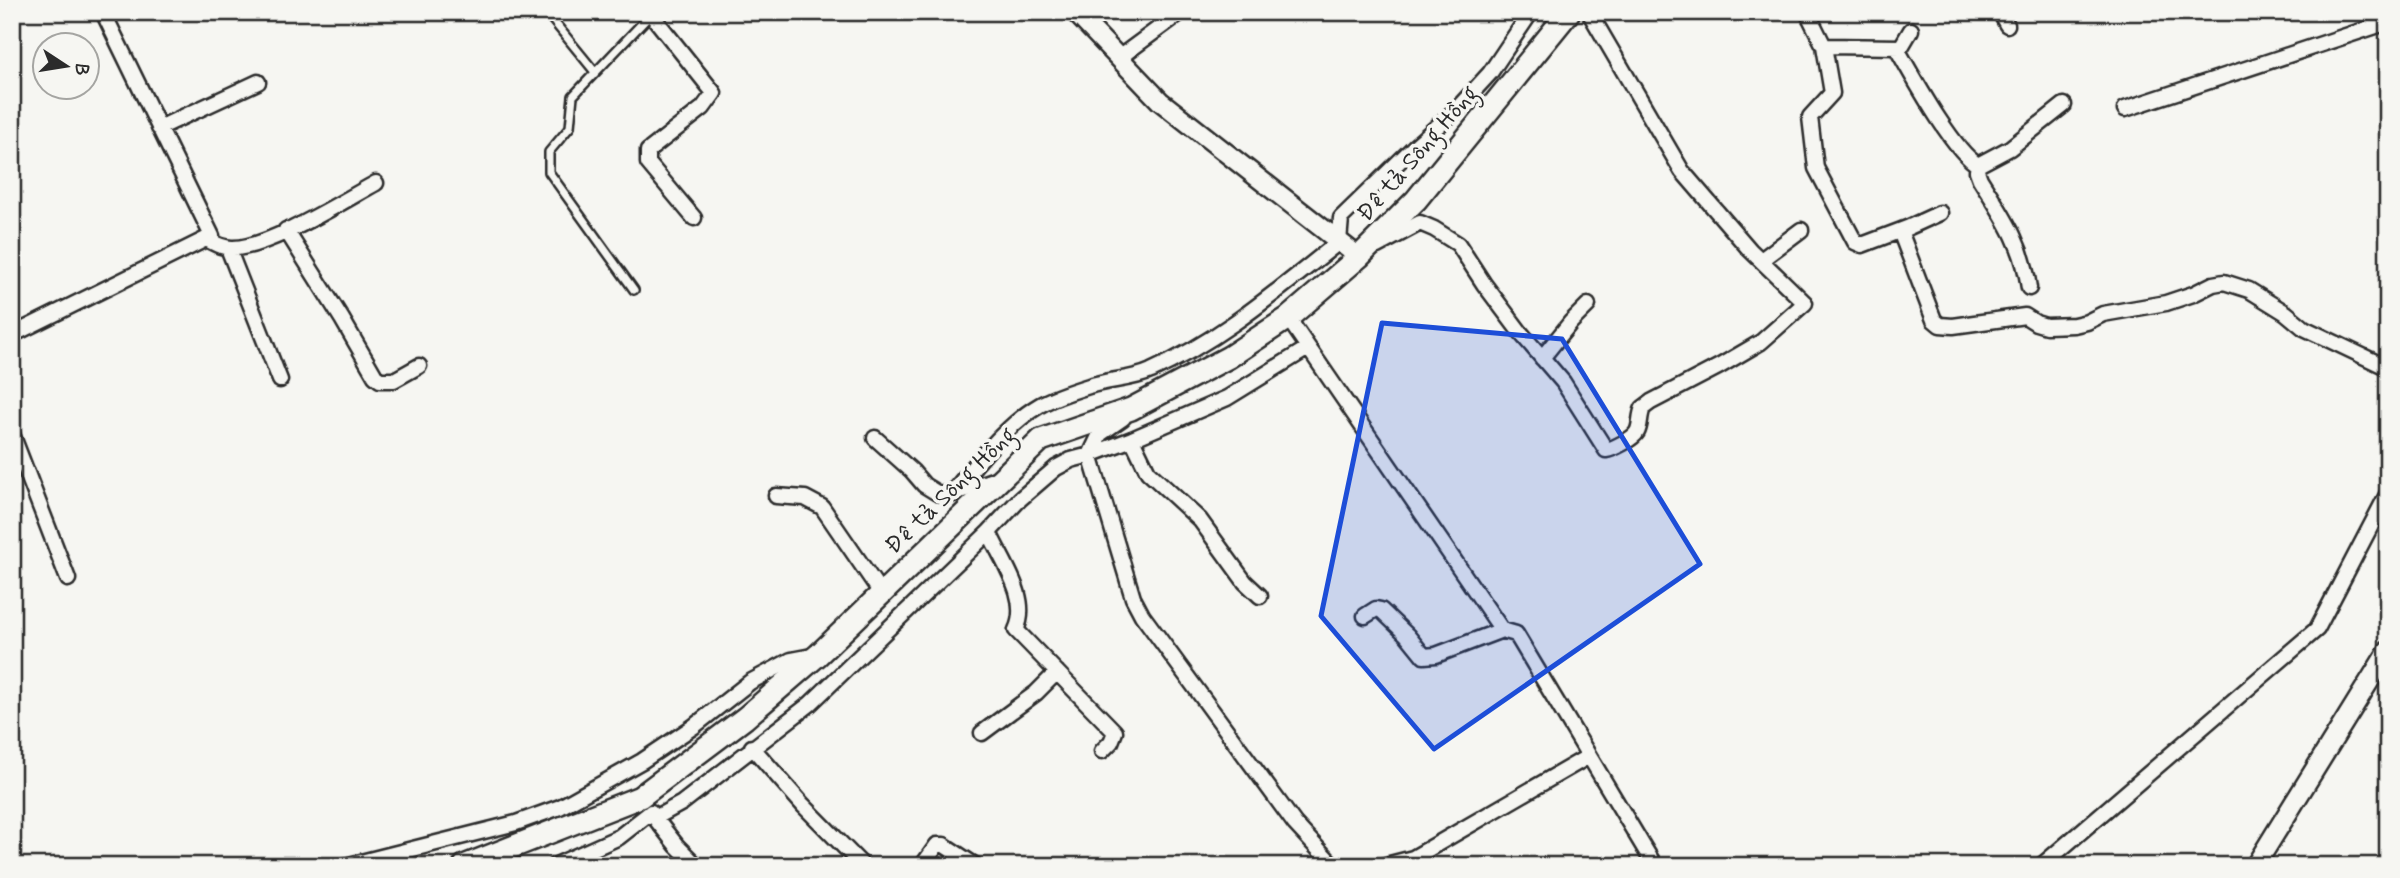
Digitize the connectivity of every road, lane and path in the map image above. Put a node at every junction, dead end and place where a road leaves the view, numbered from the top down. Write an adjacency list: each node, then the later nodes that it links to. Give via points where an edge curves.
1 (103, 12): 19 (street)
2 (546, 12): 15 (lane)
3 (1075, 12): 14 (street)
4 (1181, 12): 14 (street)
5 (1531, 12): 28 (street, via 1490,73 1456,110 1341,218)
6 (1569, 12): 30 (main road, Đê tả Sông Hồng, via 1416,200)
7 (1588, 12): 31 (street, via 1682,171)
8 (1807, 12): 12 (street)
9 (652, 13): 15 (lane); 23 (street, via 714,93 648,151 648,163)
10 (2388, 22): 18 (street)
11 (1911, 30): 13 (street, via 1901,47)
12 (1824, 46): 13 (street); 26 (street, via 1832,93 1810,117 1816,168 1858,245)
13 (1896, 47): 20 (street, via 1944,127)
14 (1120, 57): 28 (street, via 1160,101)
15 (595, 72): 33 (lane, via 573,96 570,127 549,152 549,172)
16 (258, 82): 19 (street)
17 (2064, 105): 20 (street, via 2010,148)
18 (2125, 108)
19 (159, 128): 27 (street, via 212,236)
20 (1978, 165): 32 (street, via 1980,179 2020,247)
21 (376, 183): 24 (street)
22 (1940, 213): 26 (street)
23 (694, 218)
24 (286, 230): 29 (street, via 260,242); 39 (street, via 375,376 394,380)
25 (1801, 230): 31 (street)
26 (1900, 231): 40 (street, via 1934,320 1940,325 2025,316 2046,326 2074,325 2103,314 2166,303 2224,282 2249,290 2304,328)
27 (206, 239): 29 (street); 36 (street)
28 (1339, 242): 30 (street); 41 (street, via 1223,331)
29 (228, 248): 43 (street)
30 (1359, 257): 35 (main road, Đê tả Sông Hồng); 38 (street, via 1420,223 1434,229 1458,244)
31 (1761, 260): 38 (street, via 1805,303 1761,342 1643,408 1638,431 1611,450 1603,447 1563,382)
32 (2029, 288)
33 (634, 290)
34 (1588, 305): 38 (street)
35 (1288, 318): 37 (street); 42 (main road, Đê tả Sông Hồng)
36 (12, 335)
37 (1308, 348): 47 (street, via 1227,398); 58 (street)
38 (1542, 358)
39 (419, 366)
40 (2388, 368)
41 (1152, 371): 42 (street); 51 (street, via 1092,385 1041,404 1002,436)
42 (1201, 373): 44 (main road, Đê tả Sông Hồng)
43 (280, 380)
44 (1131, 409): 48 (street, via 1100,434); 49 (main road, Đê tả Sông Hồng, via 1041,440)
45 (12, 435): 54 (street)
46 (875, 438): 51 (street, via 924,485)
47 (1132, 439): 48 (street); 56 (street, via 1148,472 1200,520)
48 (1090, 455): 53 (street, via 1056,468); 76 (street, via 1142,615 1296,824)
49 (1002, 477): 51 (street); 55 (main road, Đê tả Sông Hồng)
50 (2388, 494): 79 (street, via 2317,629)
51 (950, 495)
52 (776, 496): 55 (street, via 805,498 822,507)
53 (989, 532): 61 (street, via 1018,594 1021,619 1016,630); 63 (street, via 810,704)
54 (68, 579)
55 (881, 593): 60 (main road, Đê tả Sông Hồng)
56 (1259, 596)
57 (1364, 616): 58 (street, via 1381,610 1424,656)
58 (1502, 630): 65 (street, via 1516,634)
59 (2388, 651): 80 (street)
60 (818, 655): 66 (main road, Đê tả Sông Hồng); 67 (street, via 791,660 750,682 642,761 560,807)
61 (1057, 672): 62 (street); 64 (street, via 1115,732)
62 (982, 733)
63 (752, 747): 66 (street, via 682,803); 73 (street)
64 (1102, 751)
65 (1589, 756): 77 (street, via 1413,858); 78 (street)
66 (649, 809): 68 (main road, Đê tả Sông Hồng); 71 (street, via 619,837); 72 (street)
67 (516, 823): 68 (street); 69 (street)
68 (563, 827): 70 (main road, Đê tả Sông Hồng)
69 (345, 866)
70 (464, 866)
71 (554, 866)
72 (697, 866)
73 (863, 866)
74 (922, 866): 75 (street, via 937,845)
75 (976, 866)
76 (1334, 866)
77 (1382, 866)
78 (1655, 866)
79 (2041, 866)
80 (2255, 866)

